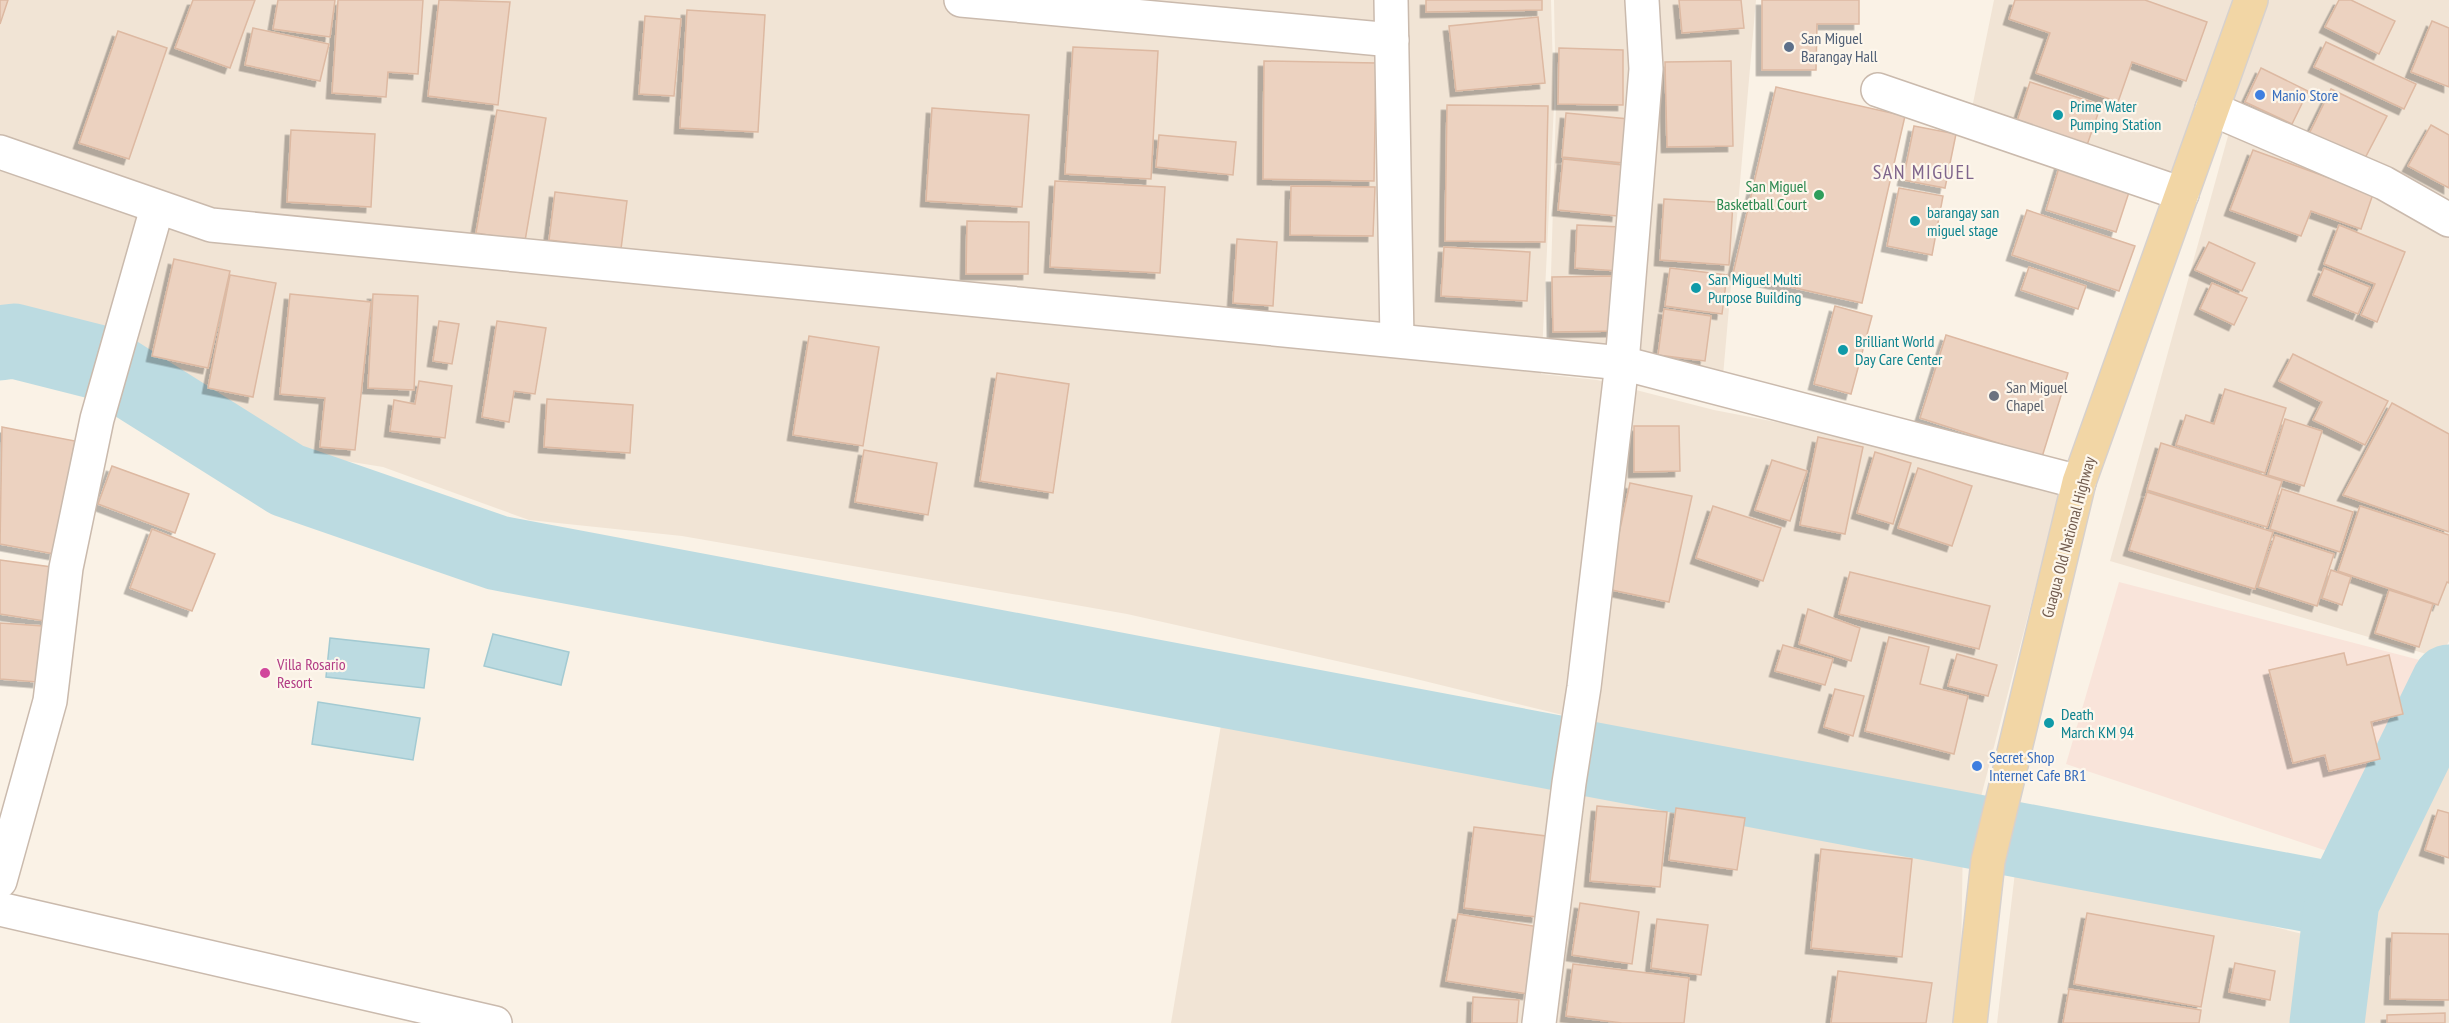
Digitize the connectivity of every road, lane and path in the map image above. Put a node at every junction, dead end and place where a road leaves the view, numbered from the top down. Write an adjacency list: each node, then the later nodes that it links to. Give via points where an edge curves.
1 (961, 0): 5 (street)
2 (1391, 0): 5 (street)
3 (1642, 0): 13 (street, via 1646,69)
4 (2251, 0): 7 (main road, Guagua Old National Highway)
5 (1392, 39): 12 (street)
6 (1878, 90): 9 (street)
7 (2212, 109): 9 (main road, Guagua Old National Highway); 11 (street, via 2384,183)
8 (0, 152): 10 (street)
9 (2182, 195): 14 (main road, Guagua Old National Highway)
10 (154, 215): 12 (street, via 211,225); 15 (street, via 97,419 66,568 50,701)
11 (2449, 220)
12 (1397, 340): 13 (street)
13 (1622, 363): 14 (street); 19 (street)
14 (2079, 482): 20 (main road, Guagua Old National Highway, via 1988,861)
15 (0, 881)
16 (0, 909): 17 (street)
17 (451, 1018): 18 (street)
18 (495, 1023)
19 (1539, 1023)
20 (1970, 1023)

